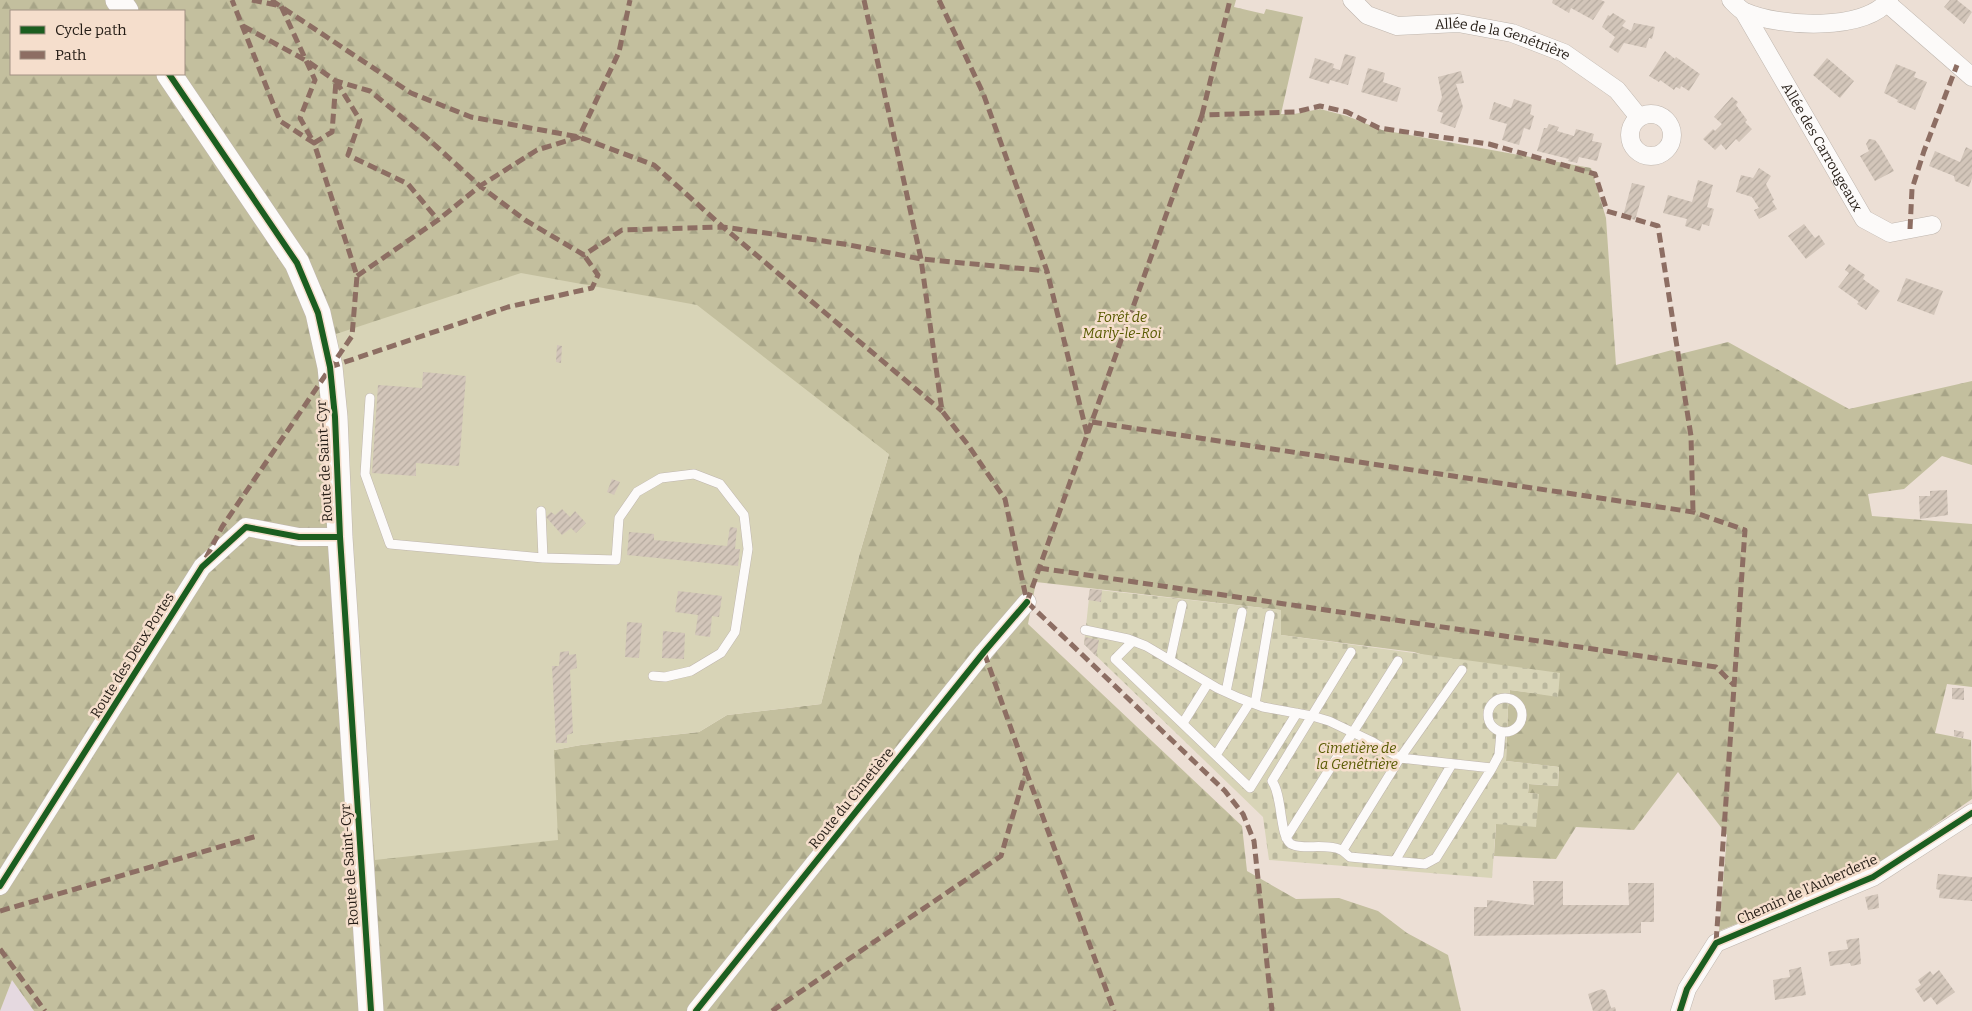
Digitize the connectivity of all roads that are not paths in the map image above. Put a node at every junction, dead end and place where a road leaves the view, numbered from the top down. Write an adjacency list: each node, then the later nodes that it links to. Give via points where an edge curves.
1 (1352, 0): 7 (street, Allée de la Genétrière, via 1367,16 1397,26 1458,23 1512,33 1564,53 1618,90)
2 (1731, 0): 4 (street)
3 (1888, 2): 4 (street, via 1860,17 1825,24 1785,23); 6 (street)
4 (1744, 12): 8 (street, Allée des Carrougeaux, via 1864,219 1890,233)
5 (170, 75): 11 (main road, Route de Saint-Cyr, via 297,263 318,313 330,367)
6 (1972, 77)
7 (1638, 116)
8 (1932, 225)
9 (370, 398): 12 (lane, via 365,474 390,544)
10 (540, 511): 12 (lane)
11 (340, 537): 40 (street, Route des Deux Portes, via 299,536 246,527 202,567); 41 (main road, Route de Saint-Cyr)
12 (543, 558): 23 (lane, via 616,560 619,518 637,492 661,478 694,474 720,484 744,515 748,549 735,632 721,653 690,671 665,678)
13 (1027, 602): 42 (street, Route du Cimetière)
14 (1182, 605): 20 (lane)
15 (1242, 612): 25 (lane)
16 (1270, 615): 26 (lane)
17 (1085, 630): 18 (lane)
18 (1133, 641): 20 (lane); 29 (lane, via 1116,659)
19 (1351, 652): 28 (lane)
20 (1170, 660): 24 (lane)
21 (1398, 661): 30 (lane)
22 (1462, 670): 33 (lane)
23 (653, 676)
24 (1208, 683): 25 (lane); 29 (lane)
25 (1226, 692): 26 (lane)
26 (1253, 703): 27 (lane); 32 (lane)
27 (1297, 714): 28 (lane); 32 (lane, via 1250,788)
28 (1312, 716): 30 (lane); 37 (lane, via 1272,781 1280,798)
29 (1182, 723): 32 (lane)
30 (1353, 732): 33 (lane); 37 (lane)
31 (1501, 732): 35 (lane, via 1499,755)
32 (1216, 755)
33 (1400, 758): 34 (lane); 38 (lane)
34 (1452, 764): 35 (lane); 39 (lane)
35 (1492, 768): 39 (lane, via 1436,858 1425,864)
36 (1972, 813): 43 (street, Chemin de l'Auberderie, via 1873,876 1716,943 1687,989)
37 (1286, 838): 38 (lane, via 1297,846)
38 (1343, 850): 39 (lane, via 1350,858)
39 (1395, 861)
40 (0, 886)
41 (371, 1011)
42 (696, 1011)
43 (1680, 1011)

